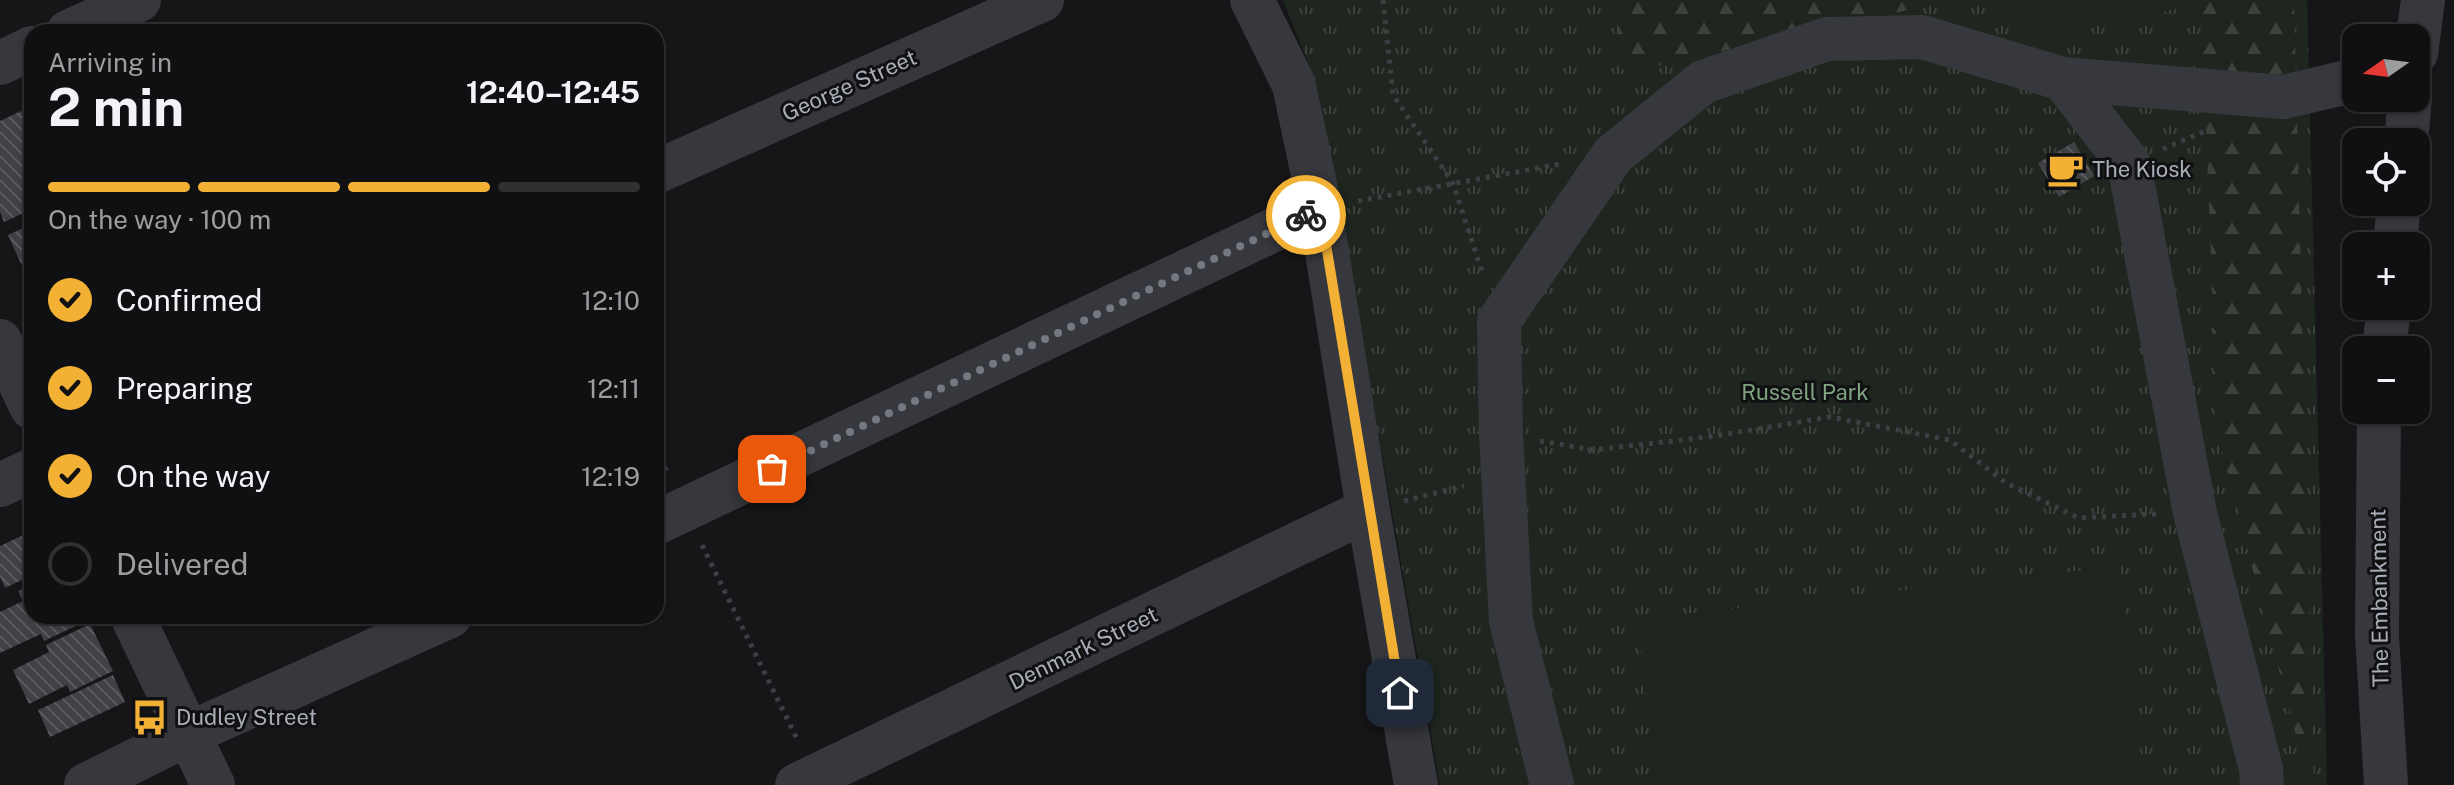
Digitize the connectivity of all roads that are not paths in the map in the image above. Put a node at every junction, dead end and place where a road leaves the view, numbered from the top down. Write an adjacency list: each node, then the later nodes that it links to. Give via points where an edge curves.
1 (139, 0): 5 (street)
2 (1042, 0): 11 (street, George Street)
3 (1252, 0): 12 (street, via 1294,85)
4 (2423, 0): 6 (street)
5 (86, 24)
6 (2420, 24)
7 (24, 52): 8 (street)
8 (0, 63)
9 (2063, 79): 10 (street, via 2283,97); 27 (street, via 1922,37 1827,39 1703,82 1613,155 1499,321 1511,621); 28 (street, via 2129,164 2195,513)
10 (2342, 83)
11 (664, 168)
12 (1320, 208): 18 (street); 19 (street)
13 (0, 341): 14 (street)
14 (24, 391)
15 (2379, 424): 29 (street, The Embankment, via 2377,635)
16 (24, 474): 17 (street)
17 (0, 485)
18 (1368, 510): 23 (street, Denmark Street); 26 (street)
19 (671, 516)
20 (136, 624): 22 (street)
21 (432, 624): 22 (street)
22 (188, 734): 24 (street); 25 (street)
23 (806, 781)
24 (86, 785)
25 (213, 785)
26 (1416, 785)
27 (1552, 785)
28 (2262, 785)
29 (2386, 785)

